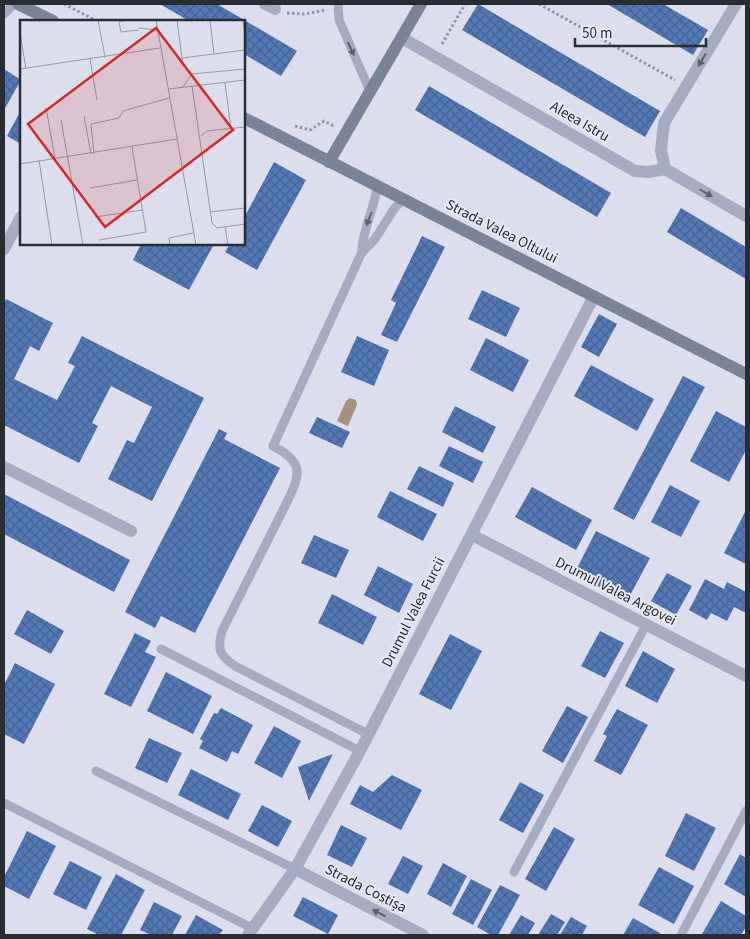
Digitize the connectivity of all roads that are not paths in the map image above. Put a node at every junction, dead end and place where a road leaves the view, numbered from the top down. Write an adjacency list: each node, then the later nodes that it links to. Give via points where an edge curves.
1 (14, 4): 6 (lane)
2 (18, 4): 7 (main road)
3 (421, 4): 8 (main road)
4 (734, 4): 12 (street, one-way to 12, via 664,123 661,150)
5 (338, 5): 9 (lane, one-way to 9, via 339,20)
6 (4, 14)
7 (51, 20)
8 (402, 38): 9 (main road); 12 (street, Aleea Istru, via 635,171)
9 (370, 92): 11 (main road)
10 (245, 119): 11 (main road, Strada Valea Oltului)
11 (330, 162): 13 (main road, Strada Valea Oltului)
12 (665, 169): 15 (street, one-way to 15)
13 (377, 186): 14 (main road, Strada Valea Oltului); 18 (lane, one-way to 18, via 376,199 362,239)
14 (403, 199): 18 (lane); 19 (main road, Strada Valea Oltului)
15 (746, 216)
16 (20, 219): 17 (street)
17 (4, 250)
18 (362, 252): 27 (lane, via 273,446 295,461 297,479 219,643 220,652 235,666)
19 (594, 296): 20 (main road, Strada Valea Oltului); 23 (street, Drumul Valea Furcii)
20 (746, 374)
21 (4, 466): 22 (street)
22 (131, 531)
23 (472, 535): 24 (street, Drumul Valea Argovei); 27 (street, Drumul Valea Furcii)
24 (646, 625): 26 (street, Drumul Valea Argovei); 33 (lane)
25 (161, 649): 28 (lane)
26 (746, 676)
27 (368, 734): 28 (street, Drumul Valea Furcii)
28 (360, 751): 32 (street, Drumul Valea Furcii)
29 (96, 771): 32 (lane)
30 (4, 803): 34 (lane)
31 (746, 811): 36 (lane)
32 (295, 869): 34 (street, Drumul Valea Furcii); 35 (street, Strada Costișa, one-way to 32)
33 (514, 872)
34 (250, 931)
35 (423, 935)
36 (681, 935)

